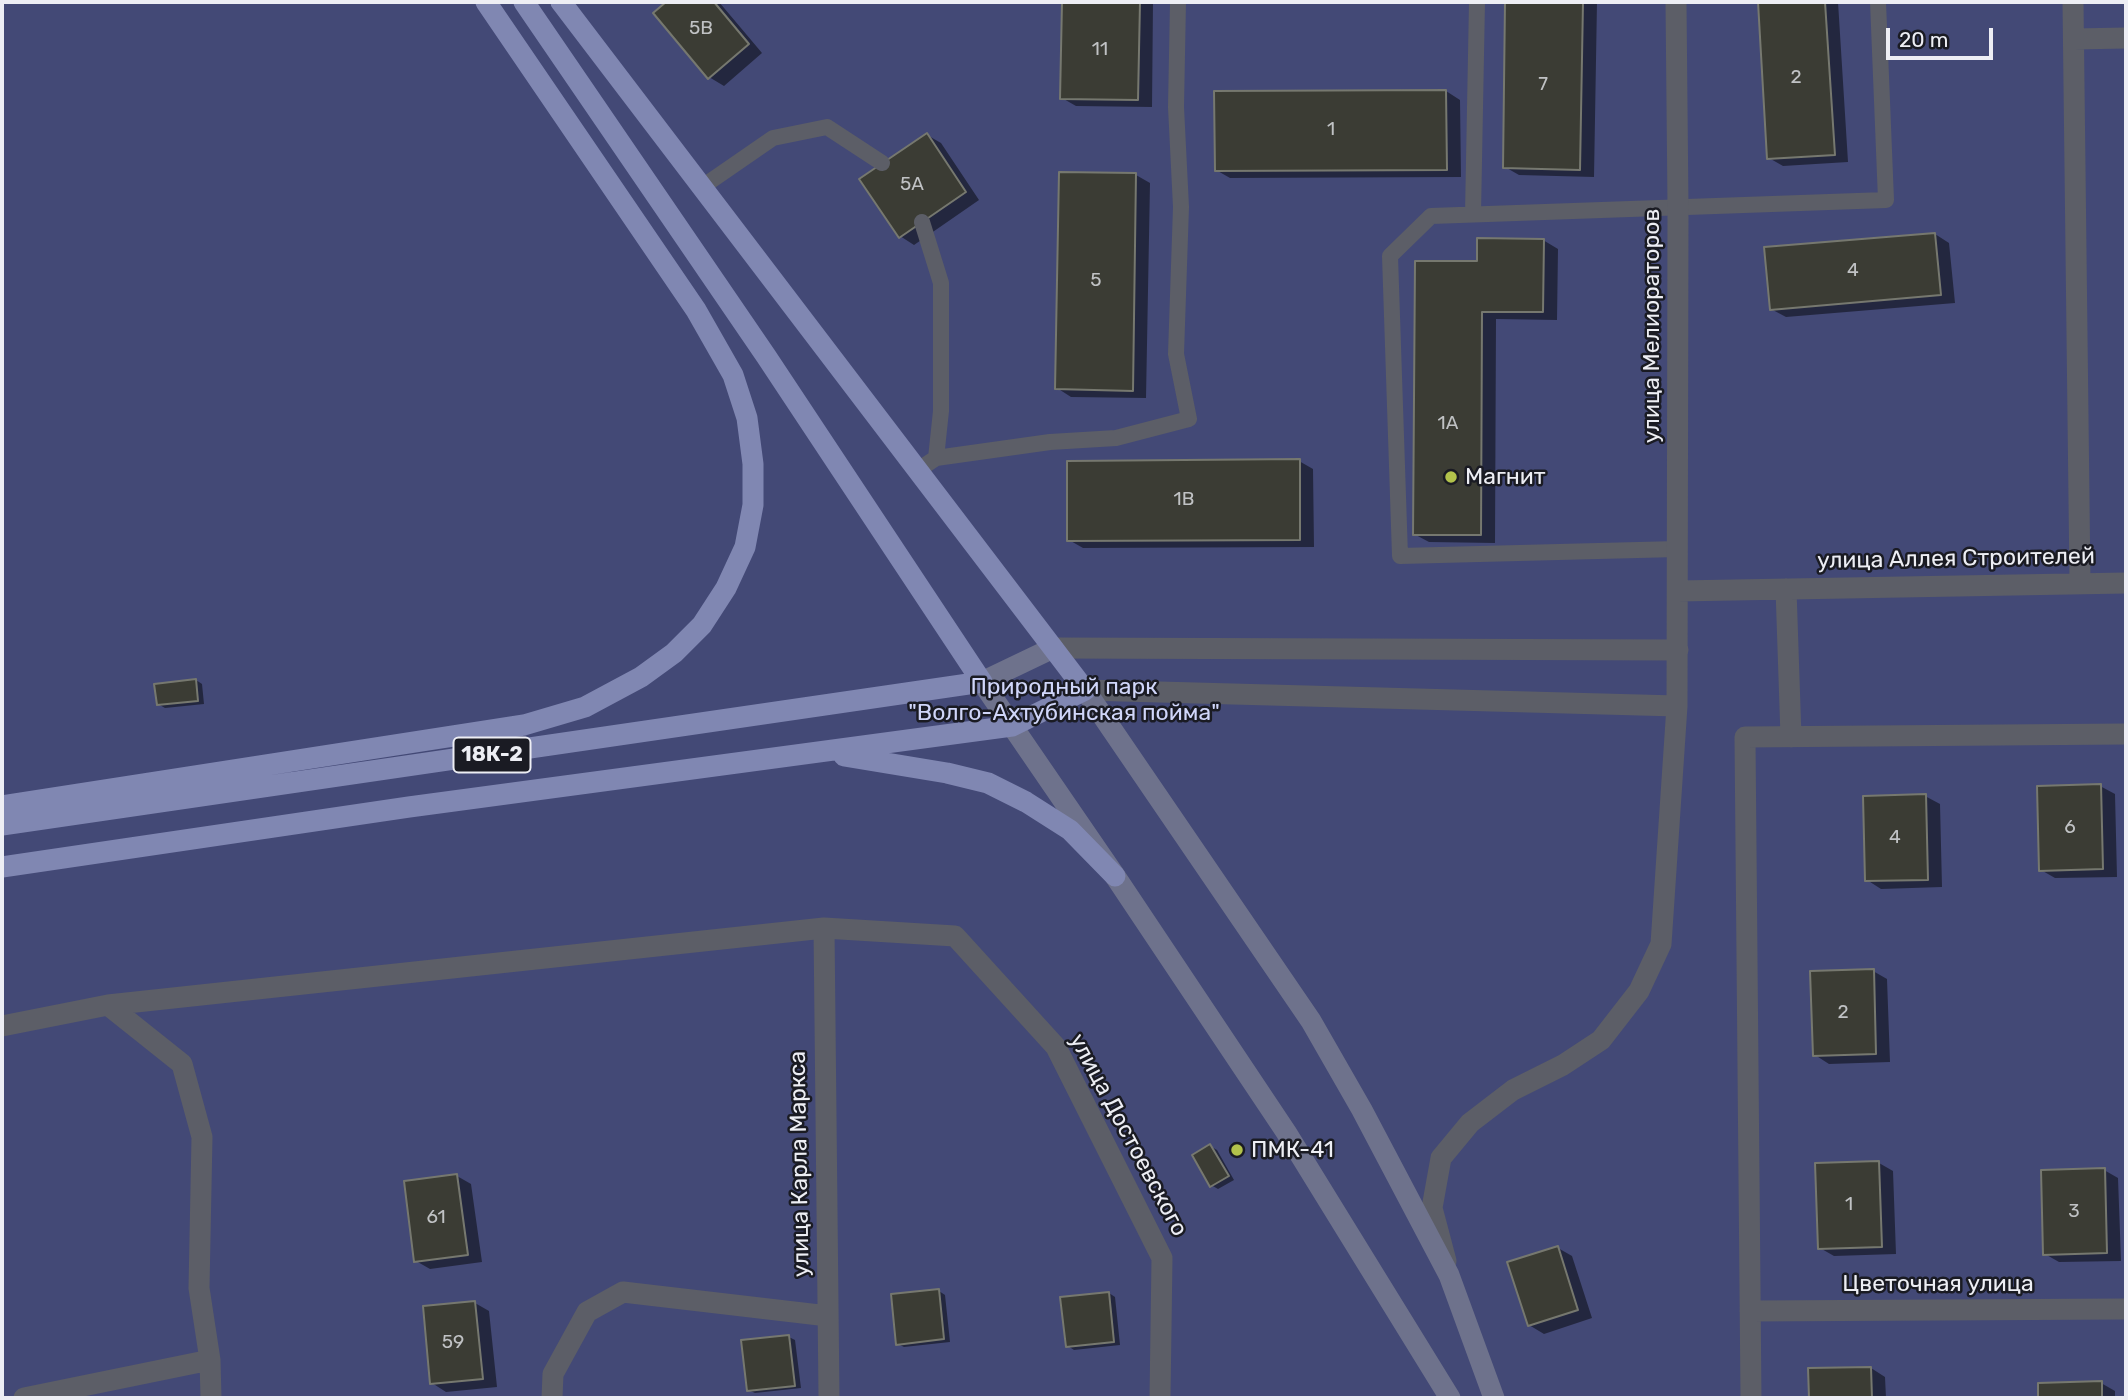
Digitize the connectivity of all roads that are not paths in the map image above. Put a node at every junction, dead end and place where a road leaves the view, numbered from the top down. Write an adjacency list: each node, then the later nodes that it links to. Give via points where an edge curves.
1 (485, 2): 32 (main road, via 696,310 733,375 747,418 753,505 745,547 726,588 702,625 674,653 641,677 584,707 548,718)
2 (524, 2): 25 (main road)
3 (561, 2): 12 (main road)
4 (1178, 2): 16 (lane, via 1176,107 1181,207 1175,354 1189,419 1116,438)
5 (1477, 2): 14 (lane)
6 (1676, 2): 13 (street, улица Мелиораторов)
7 (1878, 2): 13 (lane, via 1886,200)
8 (2073, 2): 10 (street)
9 (2126, 38): 10 (street)
10 (2074, 39): 19 (street)
11 (882, 163): 12 (lane, via 827,127 774,138)
12 (702, 187): 17 (main road)
13 (1678, 207): 14 (lane); 18 (street, улица Мелиораторов)
14 (1473, 214): 18 (lane, via 1431,216 1390,256 1400,556)
15 (922, 222): 16 (lane, via 941,283 941,411)
16 (936, 458): 17 (lane)
17 (918, 470): 23 (main road)
18 (1678, 549): 22 (street, улица Мелиораторов)
19 (2080, 583): 20 (street, улица Аллея Строителей); 21 (street, улица Аллея Строителей)
20 (2126, 583)
21 (1786, 589): 22 (street, улица Аллея Строителей); 30 (street)
22 (1678, 591): 24 (street, улица Мелиораторов)
23 (1053, 648): 24 (street); 25 (street, 18К-2); 26 (main road)
24 (1678, 650): 27 (street, улица Мелиораторов)
25 (982, 682): 28 (street); 33 (main road, 18К-2)
26 (1085, 690): 27 (street); 28 (main road, 18К-2); 39 (street, via 1311,1021)
27 (1677, 706): 39 (street, улица Мелиораторов, via 1661,944 1639,990 1601,1040 1513,1090 1469,1124 1441,1158 1432,1208)
28 (1012, 726): 31 (main road, 18К-2); 35 (street)
29 (2126, 734): 30 (street)
30 (1791, 737): 41 (street, via 1745,737)
31 (818, 752): 34 (main road, 18К-2); 35 (main road, via 988,783 1070,830)
32 (2, 806)
33 (2, 825)
34 (2, 867)
35 (1115, 876): 49 (street, via 1286,1132)
36 (824, 928): 37 (street, улица Достоевского); 42 (street, улица Карла Маркса); 48 (street, улица Достоевского, via 955,936 1056,1047 1162,1258)
37 (107, 1005): 38 (street, улица Достоевского); 43 (street, via 182,1064 202,1137 199,1288)
38 (2, 1026)
39 (1449, 1275): 50 (street)
40 (2126, 1309): 41 (street, Цветочная улица)
41 (1750, 1311): 51 (street)
42 (828, 1316): 46 (street, via 623,1292 587,1312 553,1374); 47 (street, улица Карла Маркса)
43 (210, 1360): 44 (street); 45 (street)
44 (24, 1398)
45 (211, 1398)
46 (552, 1398)
47 (829, 1398)
48 (1160, 1398)
49 (1450, 1398)
50 (1494, 1398)
51 (1751, 1398)

